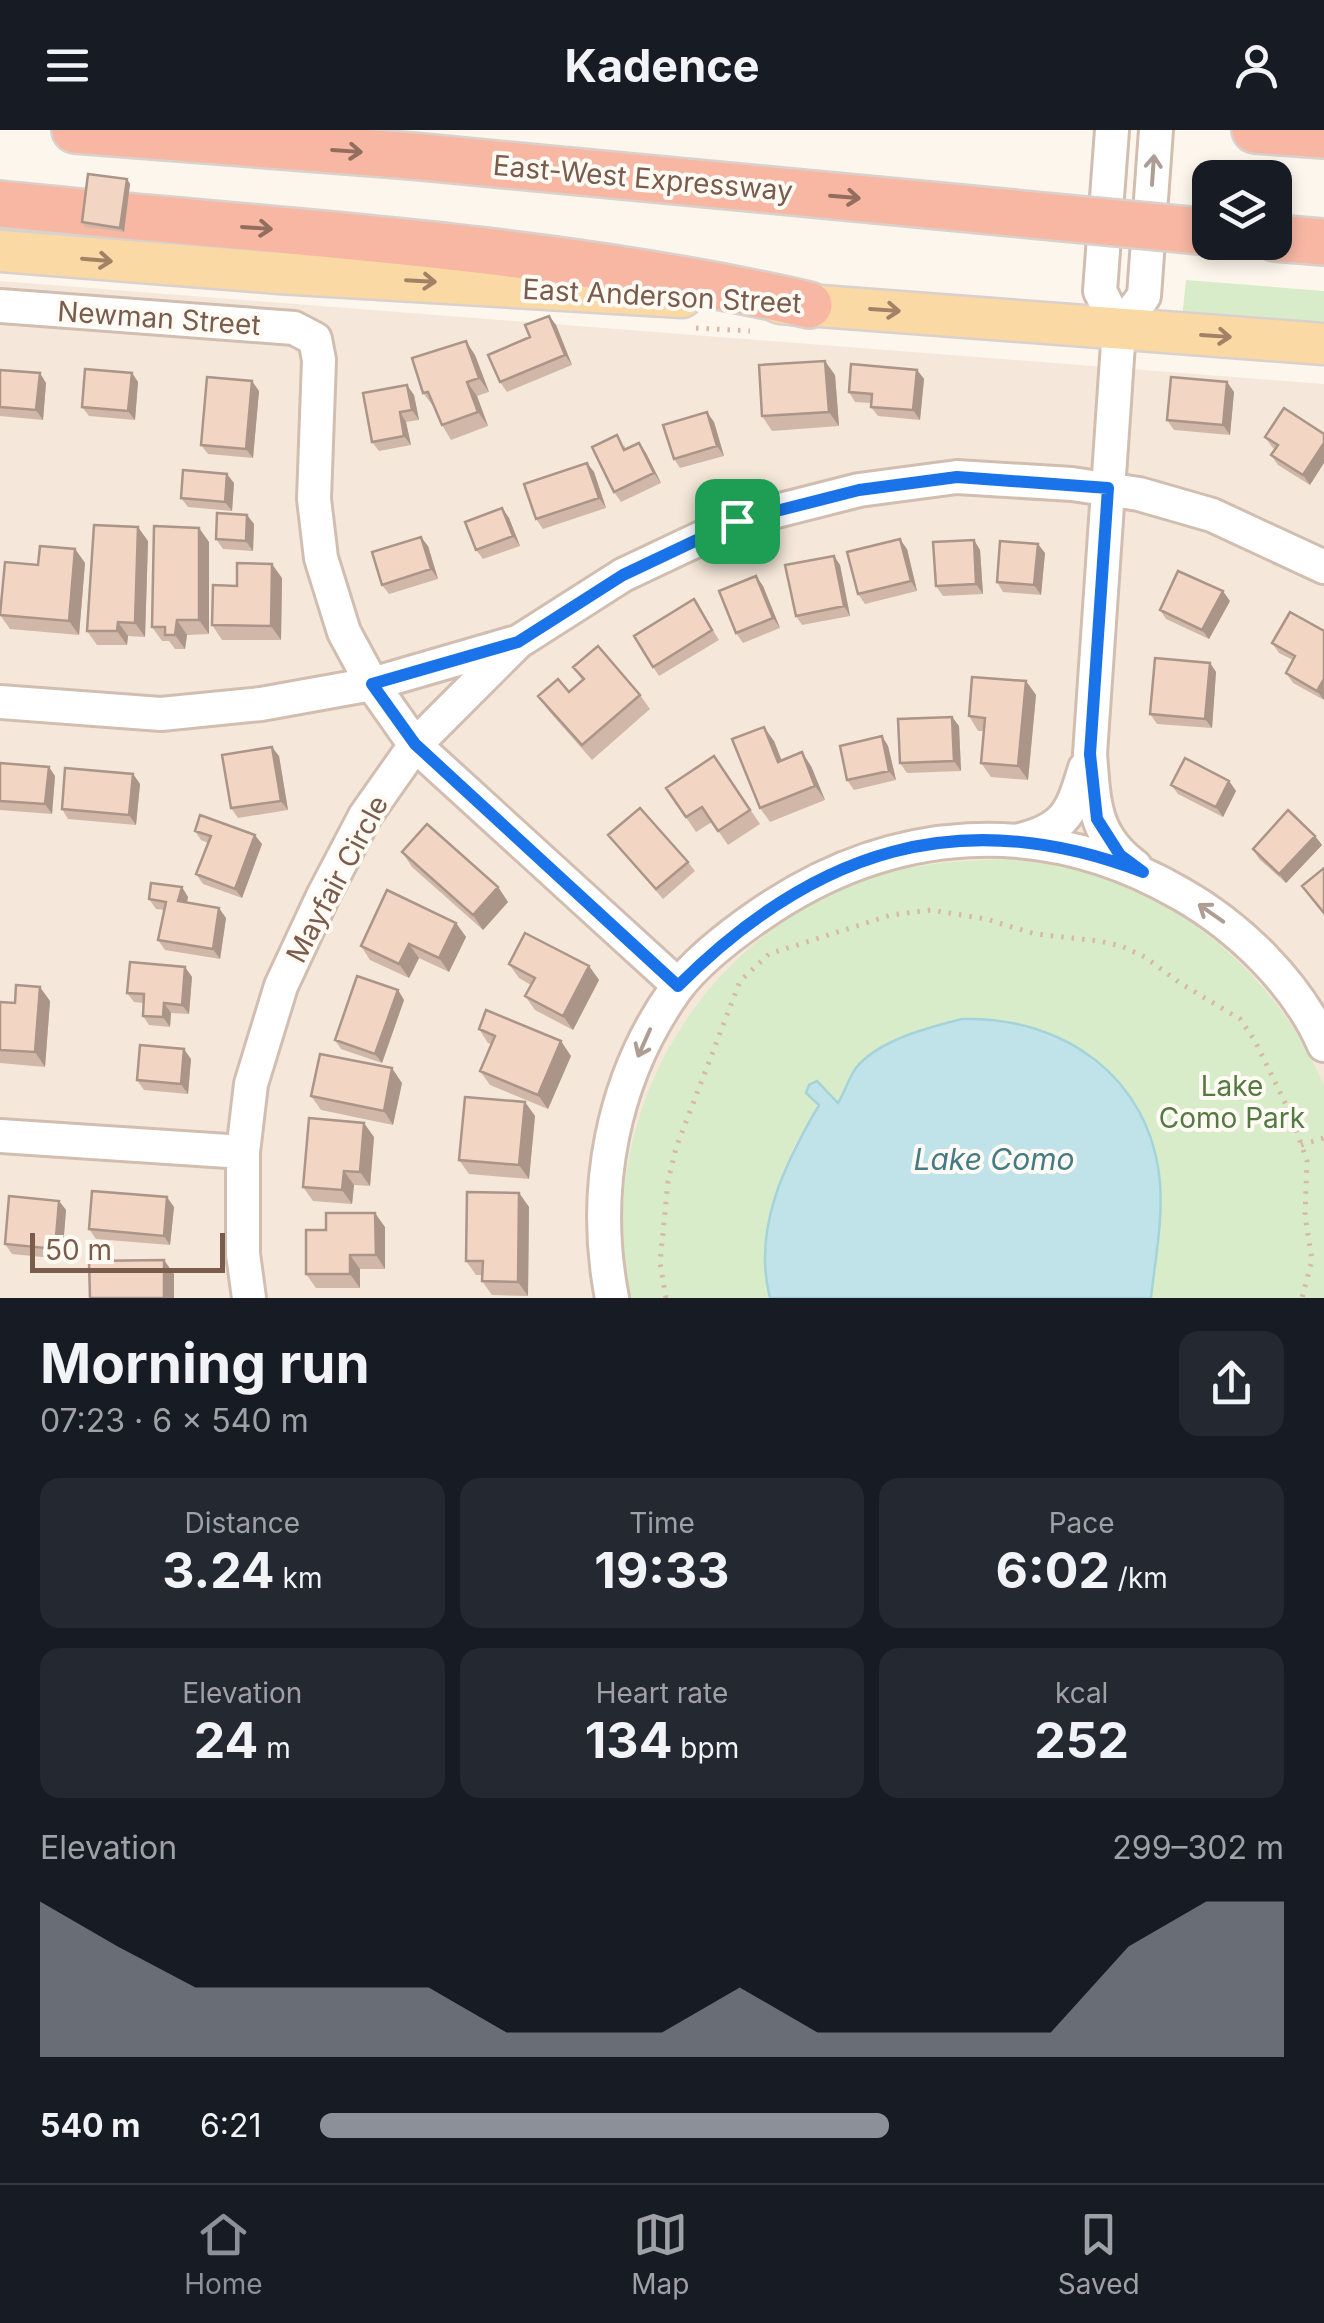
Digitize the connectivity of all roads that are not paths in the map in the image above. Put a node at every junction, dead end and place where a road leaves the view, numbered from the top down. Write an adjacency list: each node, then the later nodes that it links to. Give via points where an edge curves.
1 (75, 130): 7 (highway, East-West Expressway, one-way to 7, bridge)
2 (1112, 130): 13 (street, via 1100,291)
3 (1156, 130): 13 (street, one-way to 3, via 1144,296)
4 (1256, 130): 5 (highway)
5 (1324, 135)
6 (0, 204): 11 (highway, one-way to 11, via 542,258 712,282)
7 (1192, 230)
8 (1292, 239): 9 (highway)
9 (1324, 242)
10 (0, 251): 11 (main road, East Anderson Street, one-way to 11)
11 (809, 304): 13 (main road, East Anderson Street, one-way to 13)
12 (0, 306): 18 (street, Newman Street, via 294,328 315,338 319,543 344,632)
13 (1119, 329): 14 (main road, East Anderson Street, one-way to 14); 15 (street)
14 (1324, 344)
15 (1108, 488): 16 (street, Mayfair Circle, via 1212,515); 17 (street, Mayfair Circle, via 957,477 859,490 737,521 623,575); 21 (street)
16 (1324, 567)
17 (518, 642): 18 (street); 20 (street, Mayfair Circle)
18 (372, 684): 19 (street, via 161,714); 20 (street)
19 (0, 702)
20 (415, 744): 24 (street); 27 (street, Mayfair Circle, via 365,816 281,986 250,1084)
21 (1090, 754): 22 (street, via 1067,815 1042,835); 23 (street, via 1097,819 1120,855)
22 (1020, 840): 23 (street, via 1064,846); 24 (street, via 945,840 834,872 740,928)
23 (1143, 872): 25 (street, one-way to 23, via 1270,964 1214,913)
24 (678, 986): 29 (street, one-way to 29, via 646,1036 608,1154 602,1206)
25 (1324, 1046)
26 (0, 1136): 27 (street)
27 (243, 1152): 28 (street, Mayfair Circle)
28 (248, 1298)
29 (612, 1298)

